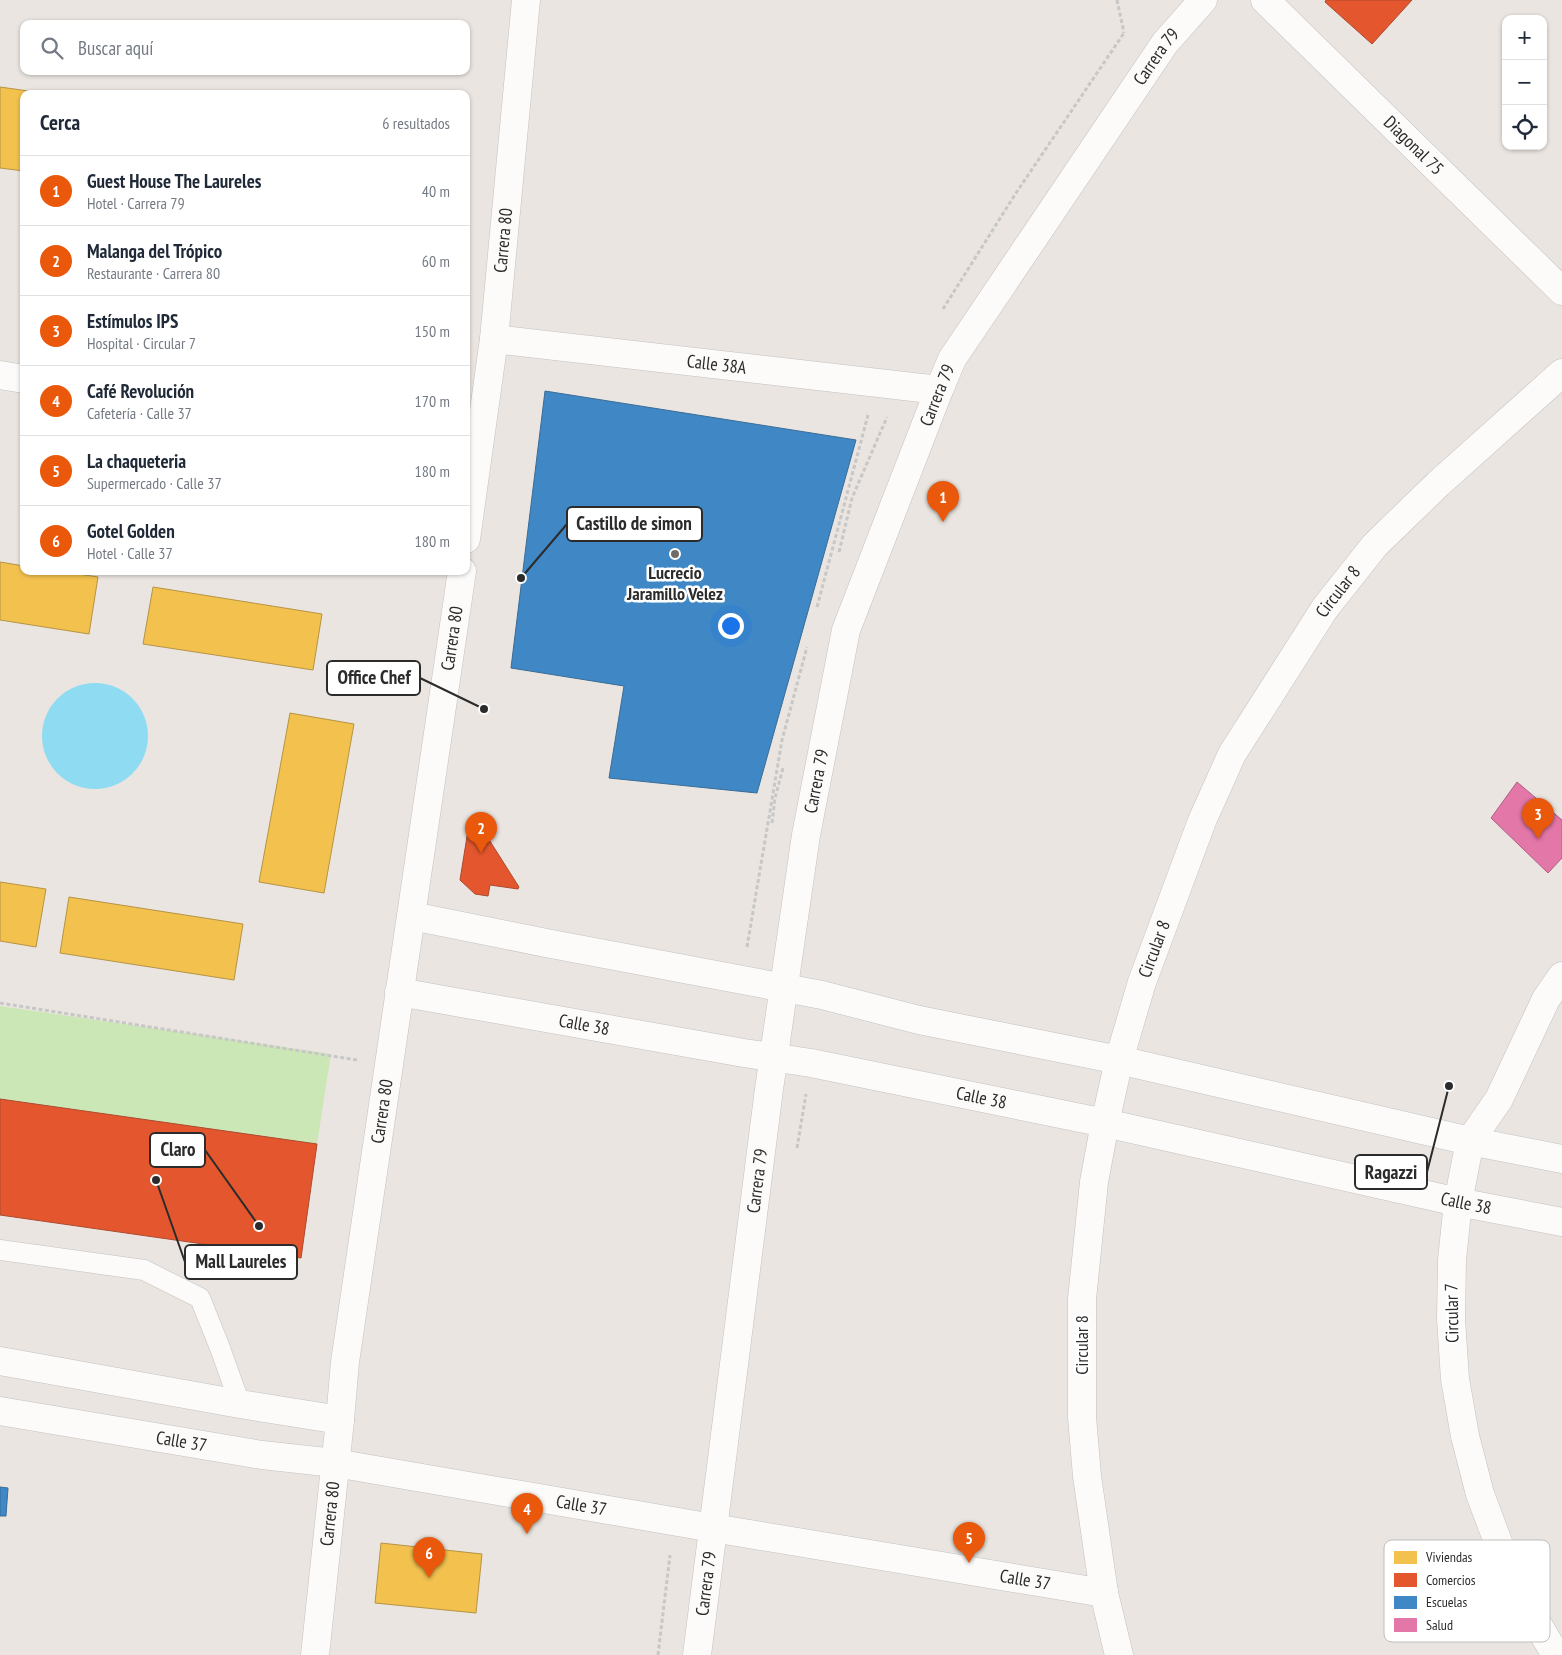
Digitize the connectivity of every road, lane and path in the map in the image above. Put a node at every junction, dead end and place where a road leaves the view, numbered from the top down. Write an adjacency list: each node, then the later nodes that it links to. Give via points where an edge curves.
1 (526, 0): 7 (street, Carrera 80)
2 (1117, 0): 5 (path)
3 (1203, 0): 11 (street, Carrera 79, via 1164,43 952,359)
4 (1266, 0): 6 (street, Diagonal 75)
5 (1124, 33)
6 (1562, 291)
7 (494, 339): 11 (street, Calle 38A); 12 (street, Carrera 80)
8 (1562, 373): 21 (street, Circular 8, via 1375,545 1325,608 1232,754 1202,821 1142,982)
9 (0, 376): 10 (street)
10 (20, 378)
11 (939, 390): 17 (street, Carrera 79, via 846,630 806,834)
12 (472, 459): 13 (street, Carrera 80)
13 (470, 486)
14 (461, 575): 15 (street, Carrera 80)
15 (412, 916): 17 (street); 18 (street, Carrera 80)
16 (1562, 976): 24 (street, Circular 7, via 1546,999 1499,1099)
17 (784, 988): 20 (street, Carrera 79); 21 (street, via 919,1020)
18 (399, 992): 20 (street, Calle 38); 22 (street, Carrera 80)
19 (0, 1003): 22 (path)
20 (773, 1058): 23 (street, Calle 38); 35 (street, Carrera 79)
21 (1119, 1060): 23 (street, Circular 8); 24 (street)
22 (388, 1065): 32 (street, Carrera 80, via 345,1362)
23 (1105, 1123): 26 (street, Calle 38); 37 (street, Circular 8, via 1087,1240 1081,1358 1087,1476)
24 (1470, 1141): 25 (street); 26 (street, Circular 7)
25 (1562, 1159)
26 (1458, 1202): 27 (street, Calle 38); 36 (street, Circular 7, via 1452,1260 1455,1378 1465,1436)
27 (1562, 1222)
28 (0, 1250): 30 (lane, via 144,1270 200,1298)
29 (0, 1361): 30 (street)
30 (240, 1404): 32 (street)
31 (0, 1411): 33 (street, Calle 37, via 262,1455)
32 (340, 1420): 33 (street, Carrera 80)
33 (335, 1463): 34 (street, Calle 37); 39 (street, Carrera 80)
34 (673, 1522): 35 (street, Calle 37); 40 (path)
35 (713, 1528): 37 (street, Calle 37); 41 (street, Carrera 79)
36 (1496, 1540)
37 (1104, 1593): 42 (street, Circular 8)
38 (1548, 1642): 43 (street, Circular 7)
39 (315, 1655)
40 (658, 1655)
41 (697, 1655)
42 (1119, 1655)
43 (1556, 1655)

